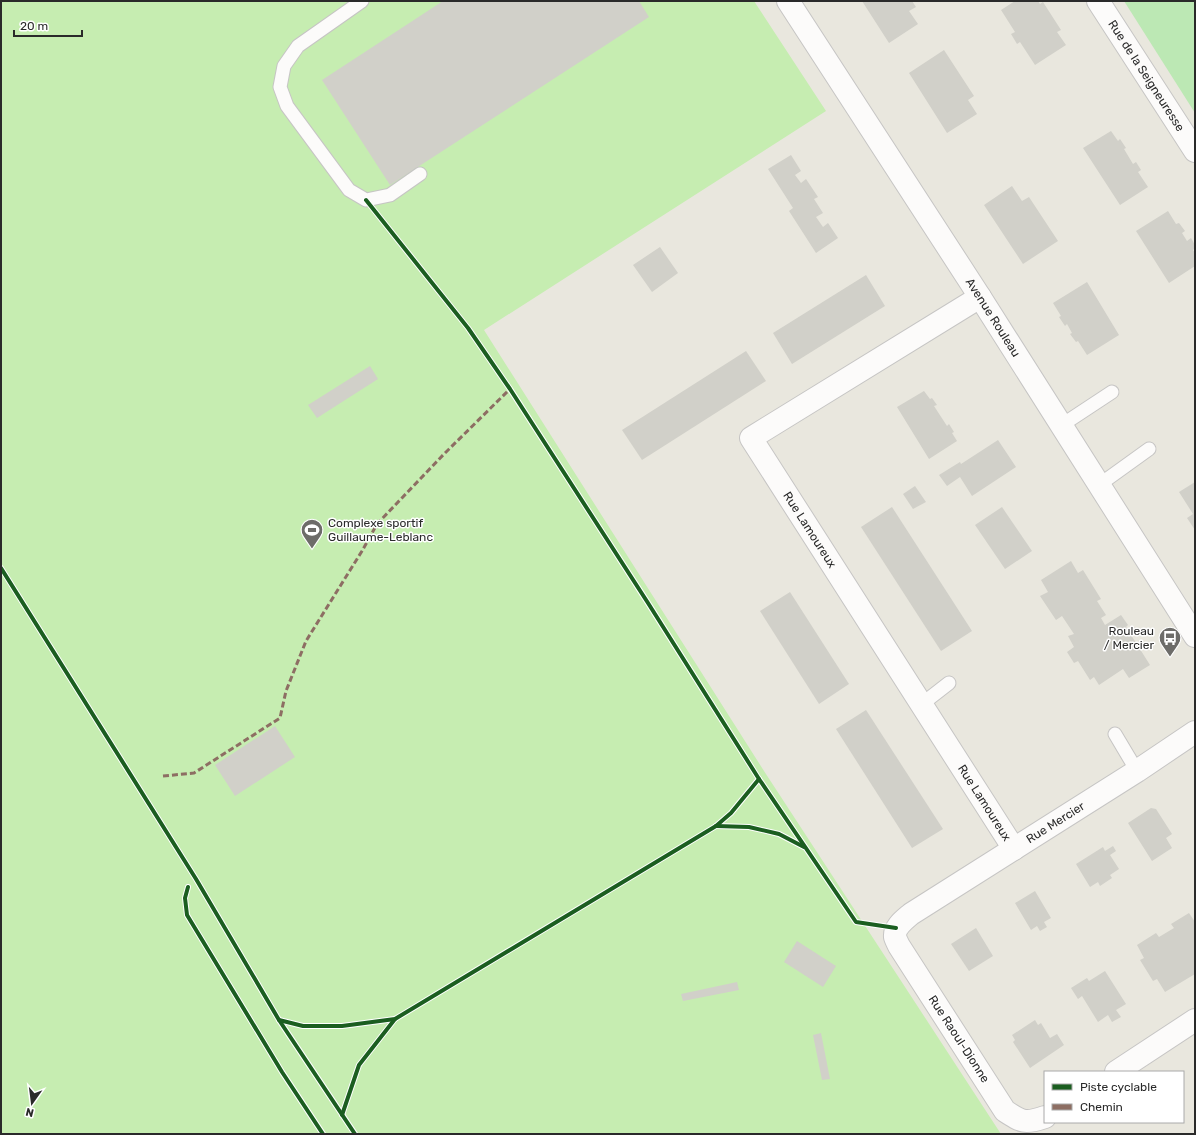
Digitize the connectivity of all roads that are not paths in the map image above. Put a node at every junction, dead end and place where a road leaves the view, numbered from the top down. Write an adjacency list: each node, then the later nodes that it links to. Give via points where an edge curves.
1 (362, 1): 5 (lane, via 298,46 284,66 280,87 288,106 349,190 366,200 390,195)
2 (788, 1): 6 (street, Avenue Rouleau)
3 (1098, 1): 4 (street, Rue de la Seigneuresse)
4 (1195, 151)
5 (420, 174)
6 (980, 296): 8 (street, Avenue Rouleau); 13 (street, Rue Lamoureux, via 750,438)
7 (1112, 392): 8 (lane)
8 (1062, 425): 10 (street, Avenue Rouleau)
9 (1149, 449): 10 (lane)
10 (1099, 485): 11 (street, Avenue Rouleau)
11 (1192, 625)
12 (949, 682): 13 (lane)
13 (922, 704): 17 (street, Rue Lamoureux)
14 (1195, 732): 16 (street, Rue Mercier)
15 (1115, 734): 16 (lane)
16 (1137, 771): 17 (street, Rue Mercier)
17 (1014, 849): 18 (street, Rue Mercier, via 904,919)
18 (896, 928): 21 (street, Rue Raoul-Dionne, via 895,937 899,946 1005,1111 1018,1120 1032,1122)
19 (1195, 1020): 20 (street)
20 (1118, 1071)
21 (1044, 1117)

